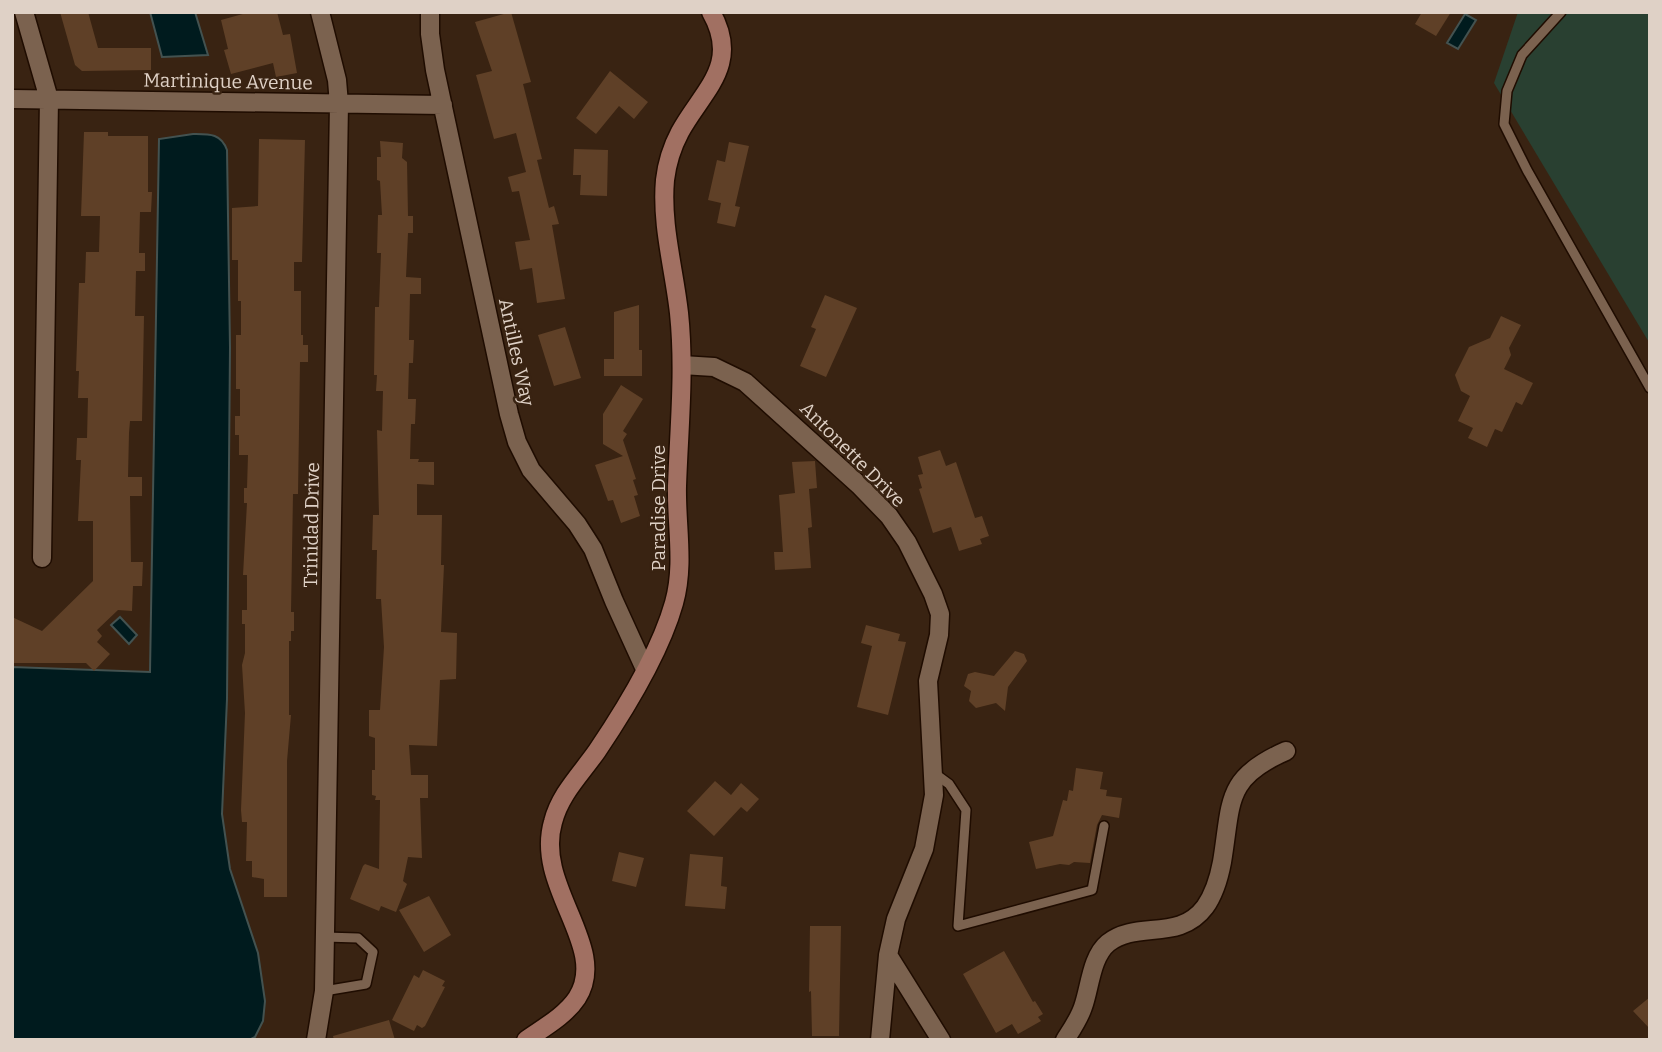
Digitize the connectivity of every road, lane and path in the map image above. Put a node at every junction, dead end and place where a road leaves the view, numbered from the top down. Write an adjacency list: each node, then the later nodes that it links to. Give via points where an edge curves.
1 (24, 12): 7 (street)
2 (320, 12): 8 (street, Trinidad Drive)
3 (429, 12): 9 (street, Antilles Way)
4 (711, 12): 10 (street, Paradise Drive, via 722,41 718,73 679,134 665,178 664,217)
5 (1561, 12): 11 (lane, via 1522,55 1507,91 1504,124)
6 (12, 99): 7 (street, Martinique Avenue)
7 (49, 99): 8 (street, Martinique Avenue); 12 (street)
8 (339, 104): 9 (street, Martinique Avenue); 17 (street, Trinidad Drive)
9 (443, 105): 13 (street, Antilles Way, via 517,442 540,482 586,536)
10 (682, 365): 13 (street, Paradise Drive, via 677,489 680,575 671,612); 15 (street, Antonette Drive, via 714,367 755,388 859,485 907,542 940,614 928,681)
11 (1650, 388)
12 (42, 558)
13 (645, 669): 21 (street, Paradise Drive, via 552,822 553,873 582,945 586,973 571,1005)
14 (1286, 751): 24 (street, via 1259,764 1238,785 1218,882 1206,906 1178,926 1131,934 1107,944 1096,962 1083,1008)
15 (933, 772): 16 (lane, via 949,784 966,810 958,926 1092,890); 18 (street, Antonette Drive, via 934,795 924,849)
16 (1104, 826)
17 (325, 937): 19 (street, Trinidad Drive); 19 (lane, via 358,938 373,952 366,984)
18 (888, 955): 22 (street, Antonette Drive); 23 (street)
19 (324, 991): 20 (street, Trinidad Drive)
20 (316, 1040)
21 (526, 1040)
22 (880, 1040)
23 (941, 1040)
24 (1065, 1040)

